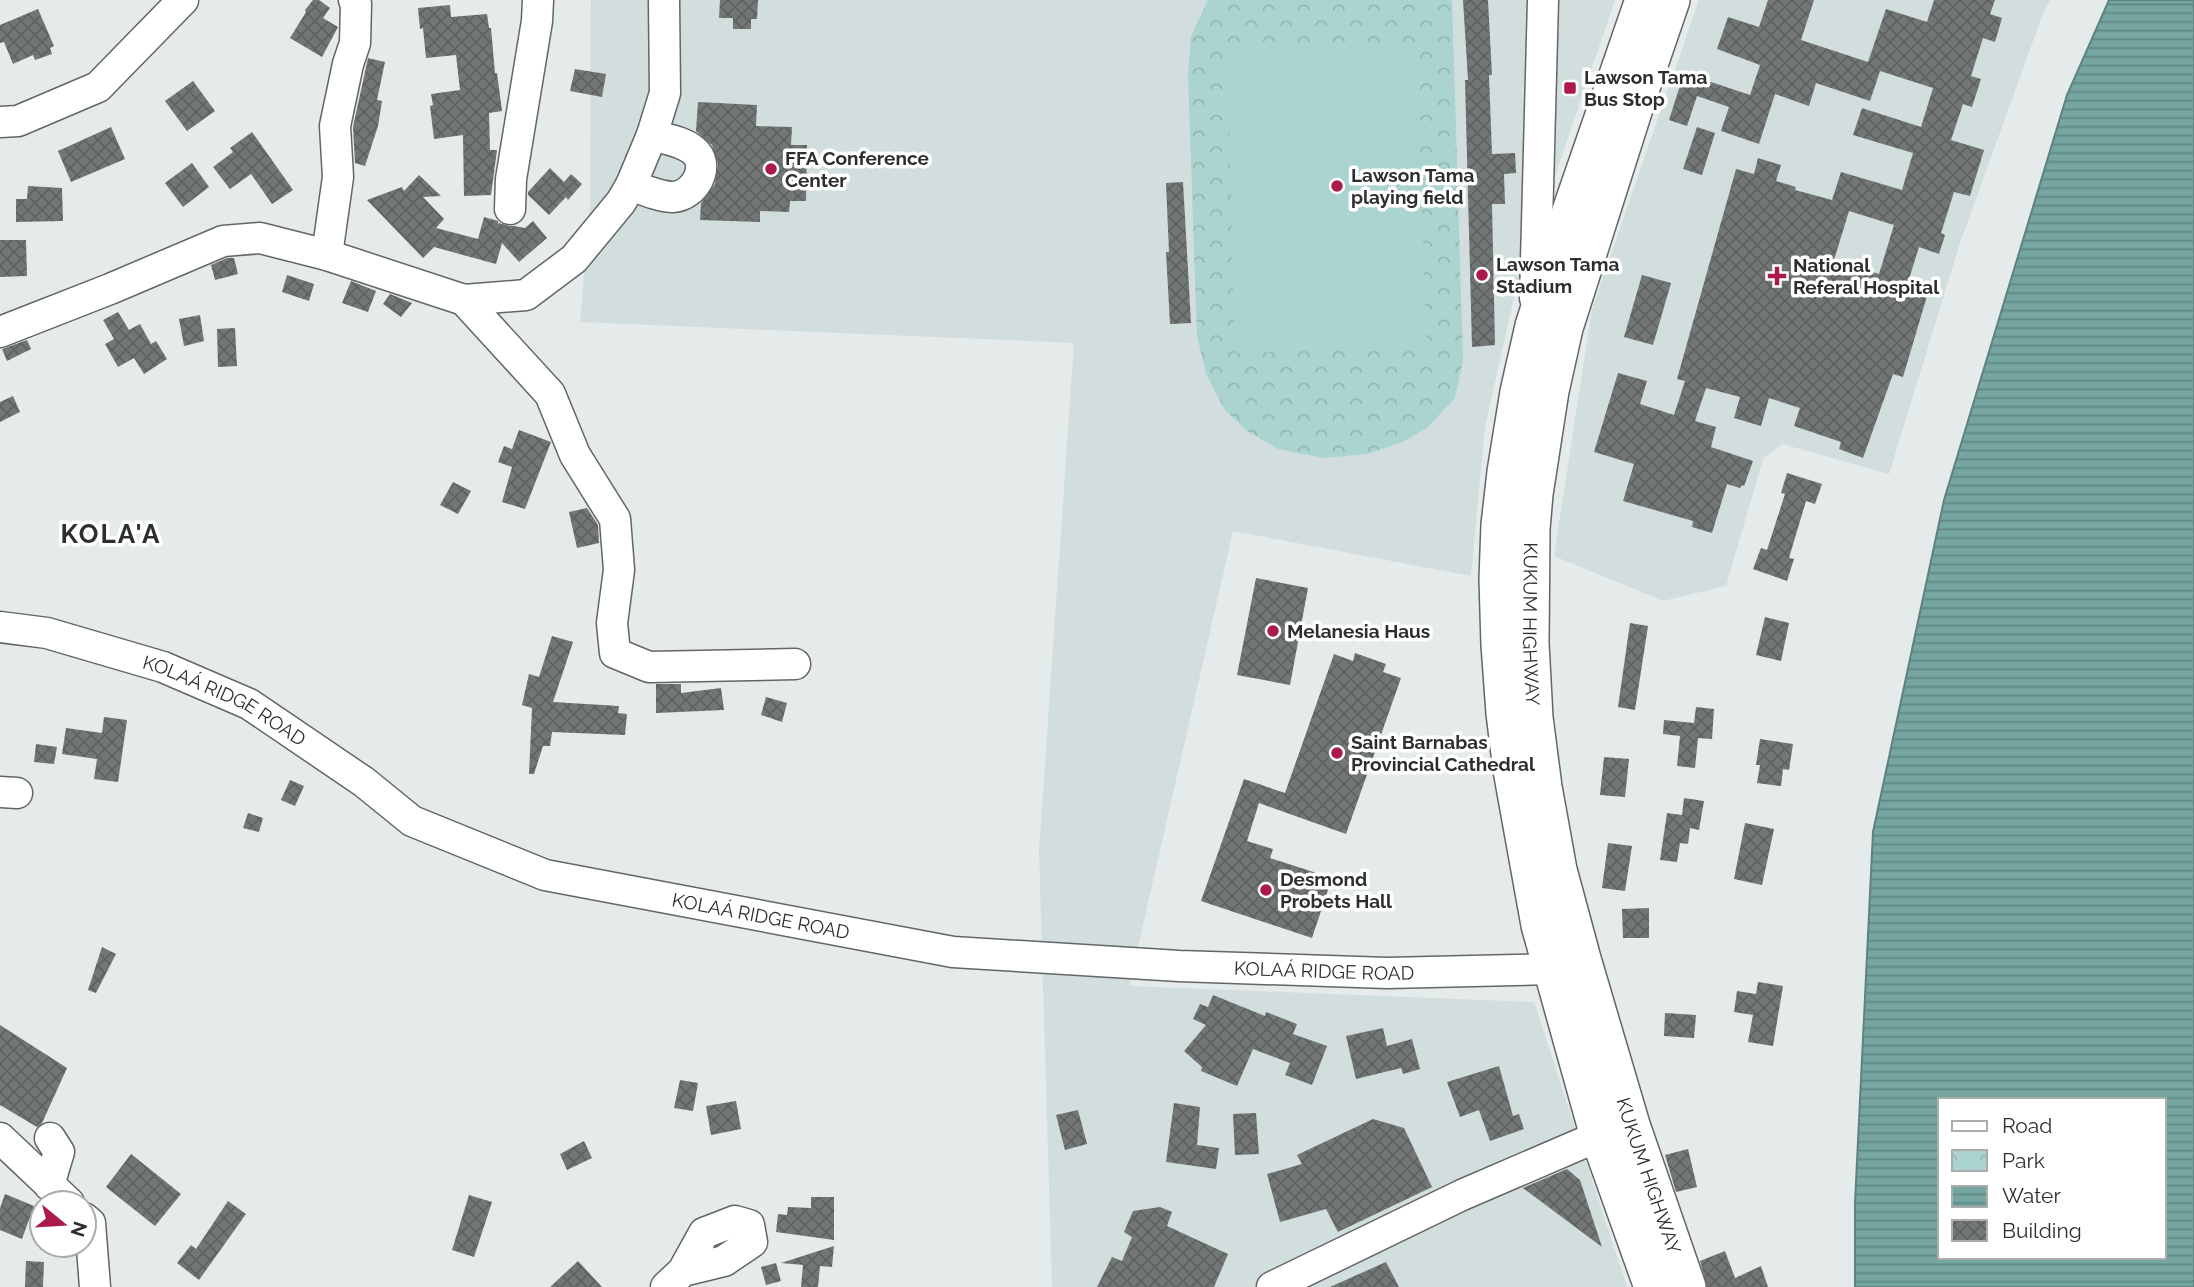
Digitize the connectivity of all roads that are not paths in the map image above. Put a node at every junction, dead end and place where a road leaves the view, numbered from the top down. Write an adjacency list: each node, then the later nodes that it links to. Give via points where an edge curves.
1 (183, 0): 8 (street, via 98,87 18,121)
2 (354, 0): 12 (street, via 355,43 335,126 338,177)
3 (538, 0): 11 (street)
4 (664, 0): 9 (street, via 665,93)
5 (1543, 0): 14 (street)
6 (1644, 0): 14 (main road, KUKUM HIGHWAY)
7 (1671, 0): 18 (main road, KUKUM HIGHWAY, via 1564,328 1534,494 1530,643 1534,718 1559,870)
8 (0, 122)
9 (652, 135): 10 (street); 10 (street, via 695,151 701,162 698,181 687,193 675,197)
10 (626, 194): 13 (street, via 575,259 526,295)
11 (510, 209)
12 (327, 255): 13 (street); 15 (street, via 260,239 223,241)
13 (464, 300): 17 (street, via 550,394 575,455 615,519 619,570 612,623 615,653 649,667)
14 (1534, 326): 18 (main road, KUKUM HIGHWAY, via 1519,392 1500,525 1500,645 1512,770 1540,925)
15 (0, 332)
16 (0, 627): 18 (street, KOLAÁ RIDGE ROAD, via 47,633 163,667 249,704 364,782 412,821 545,875 953,952 1373,973)
17 (795, 664)
18 (1567, 964): 19 (main road, KUKUM HIGHWAY)
19 (1615, 1130): 26 (street, via 1462,1195); 27 (main road, KUKUM HIGHWAY); 28 (main road, KUKUM HIGHWAY)
20 (0, 1138): 22 (street)
21 (50, 1138): 23 (street, via 60,1152)
22 (54, 1189)
23 (59, 1189)
24 (93, 1259): 25 (street)
25 (95, 1287)
26 (1272, 1287)
27 (1653, 1287)
28 (1687, 1287)

